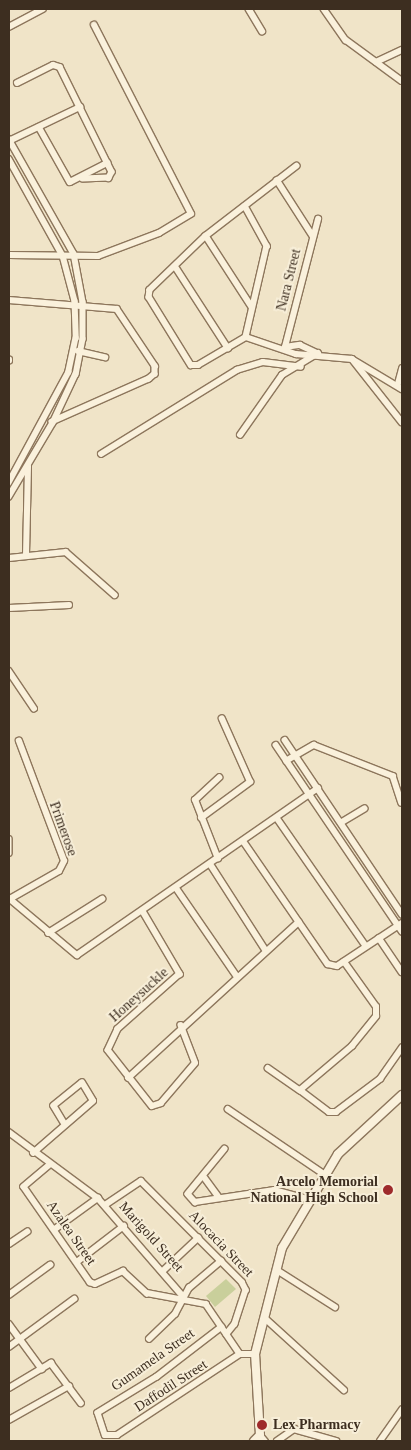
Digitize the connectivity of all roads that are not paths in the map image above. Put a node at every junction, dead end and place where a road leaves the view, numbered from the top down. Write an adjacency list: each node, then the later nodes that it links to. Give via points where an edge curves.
1 (43, 9): 5 (street)
2 (249, 9): 6 (street)
3 (324, 9): 8 (street, via 346,40)
4 (94, 25): 27 (street, via 191,214 160,233 98,256)
5 (9, 27)
6 (262, 31)
7 (402, 50): 8 (street)
8 (376, 62): 9 (street)
9 (402, 81)
10 (17, 83): 11 (street, via 58,65)
11 (80, 107): 12 (street); 15 (street)
12 (38, 127): 13 (street); 17 (street, via 67,180)
13 (9, 140): 19 (street)
14 (9, 159): 20 (street)
15 (107, 163): 17 (street); 17 (street, via 109,178)
16 (297, 166): 18 (street)
17 (84, 178)
18 (277, 180): 21 (street); 24 (street)
19 (43, 200): 20 (street); 27 (street)
20 (35, 204): 26 (street)
21 (245, 206): 23 (street); 32 (street, via 267,246)
22 (318, 219): 24 (street, Nara Street)
23 (206, 236): 28 (street); 32 (street)
24 (313, 236): 34 (street, Nara Street)
25 (9, 255): 26 (street)
26 (63, 256): 27 (street); 30 (street)
27 (75, 258): 31 (street)
28 (175, 266): 35 (street); 35 (street, via 148,294 191,365 198,366)
29 (9, 300): 30 (street)
30 (76, 305): 31 (street); 36 (street)
31 (83, 306): 37 (street); 46 (street, via 117,309 129,321 155,374)
32 (252, 307): 33 (street)
33 (246, 338): 34 (street); 35 (street)
34 (285, 347): 38 (street, via 300,345); 38 (street, via 296,354)
35 (228, 348)
36 (74, 350): 37 (street); 44 (street, via 69,372)
37 (82, 352): 39 (street); 46 (street)
38 (317, 353): 40 (street); 41 (street)
39 (105, 357)
40 (352, 359): 43 (street); 45 (street)
41 (301, 367): 47 (street, via 282,375); 48 (street, via 263,362 237,370)
42 (402, 369): 43 (street)
43 (400, 386)
44 (46, 419): 46 (street); 49 (street)
45 (402, 422)
46 (53, 423): 50 (street)
47 (240, 435)
48 (100, 454)
49 (22, 461): 50 (street); 51 (street)
50 (28, 466): 52 (street); 53 (street)
51 (9, 483)
52 (9, 496)
53 (26, 555): 54 (street); 55 (street, via 66,552)
54 (9, 558)
55 (115, 595)
56 (69, 605): 57 (street)
57 (9, 608)
58 (9, 671): 59 (street)
59 (34, 708)
60 (222, 719): 71 (street, via 250,782)
61 (285, 740): 64 (street)
62 (19, 741): 80 (street, Primerose, via 64,861 59,871)
63 (276, 745): 65 (street)
64 (295, 754): 65 (street); 67 (street); 69 (street, via 314,745 393,776)
65 (286, 761): 68 (street)
66 (220, 778): 71 (street, via 196,796)
67 (318, 788): 68 (street); 73 (street)
68 (310, 795): 72 (street); 85 (street)
69 (402, 803)
70 (364, 809): 73 (street)
71 (201, 818): 77 (street)
72 (277, 818): 75 (street); 89 (street)
73 (342, 822): 83 (street)
74 (9, 839): 76 (street)
75 (244, 842): 77 (street); 84 (street)
76 (9, 854)
77 (218, 859): 78 (street)
78 (211, 865): 79 (street); 90 (street)
79 (177, 889): 82 (street); 93 (street)
80 (9, 898): 87 (street)
81 (102, 899): 87 (street)
82 (144, 913): 87 (street, via 77,956); 97 (street, Honeysuckle, via 180,974 112,1037 108,1050)
83 (402, 914): 85 (street)
84 (299, 922): 90 (street); 91 (street, via 328,964)
85 (398, 923): 86 (street); 88 (street)
86 (402, 931)
87 (48, 933)
88 (379, 938): 89 (street); 92 (street)
89 (366, 946): 91 (street)
90 (265, 948): 93 (street)
91 (344, 962): 98 (street, via 376,1007 376,1016 352,1046)
92 (402, 972)
93 (236, 975): 94 (street)
94 (180, 1026): 97 (street); 97 (street, Honeysuckle, via 195,1062 161,1103 148,1104)
95 (402, 1048): 98 (street, via 380,1079 336,1112 329,1112)
96 (268, 1068): 98 (street)
97 (128, 1078)
98 (300, 1090)
99 (402, 1095): 106 (street, via 338,1154)
100 (228, 1109): 106 (street)
101 (65, 1124): 101 (street, via 54,1106 81,1083 94,1099); 104 (street)
102 (9, 1132): 104 (street, Marigold Street)
103 (225, 1149): 107 (street)
104 (33, 1153): 105 (street, Marigold Street)
105 (50, 1165): 109 (street, Marigold Street); 113 (street, Azalea Street, via 24,1184)
106 (324, 1174): 110 (street)
107 (205, 1178): 108 (street); 108 (street, via 188,1194 195,1202)
108 (218, 1196): 110 (street, via 274,1190)
109 (98, 1198): 111 (street, Marigold Street); 113 (street)
110 (307, 1200): 121 (street, via 282,1248)
111 (105, 1204): 112 (street, Marigold Street); 115 (street, Alocacia Street, via 141,1181)
112 (124, 1226): 118 (street); 120 (street, Marigold Street)
113 (55, 1229): 118 (street, Azalea Street)
114 (28, 1232): 116 (street)
115 (198, 1238): 117 (street, Alocacia Street); 120 (street)
116 (9, 1244)
117 (220, 1261): 123 (street); 129 (street, Alocacia Street, via 246,1288 235,1324)
118 (77, 1262): 123 (street, Azalea Street, via 93,1284 123,1271 147,1293)
119 (50, 1265): 122 (street)
120 (164, 1270): 123 (street, Marigold Street)
121 (277, 1270): 125 (street); 126 (street)
122 (9, 1295)
123 (183, 1296): 128 (street, via 206,1304); 130 (street, via 175,1314)
124 (74, 1299): 131 (street)
125 (335, 1307)
126 (265, 1318): 134 (street); 138 (street)
127 (9, 1324): 131 (street)
128 (222, 1327): 129 (street); 142 (street, Gumamela Street, via 157,1377 98,1413 96,1419 105,1436)
129 (227, 1334): 133 (street)
130 (149, 1339)
131 (20, 1340): 132 (street); 135 (street)
132 (9, 1347)
133 (240, 1354): 134 (street); 142 (street, Daffodil Street)
134 (255, 1354): 143 (street)
135 (42, 1368): 136 (street, via 53,1364); 137 (street)
136 (69, 1386): 139 (street); 141 (street)
137 (9, 1388)
138 (344, 1390)
139 (81, 1403)
140 (402, 1410): 146 (street)
141 (9, 1420)
142 (114, 1437)
143 (260, 1439)
144 (277, 1441): 145 (street, via 294,1429)
145 (336, 1441)
146 (380, 1441)

